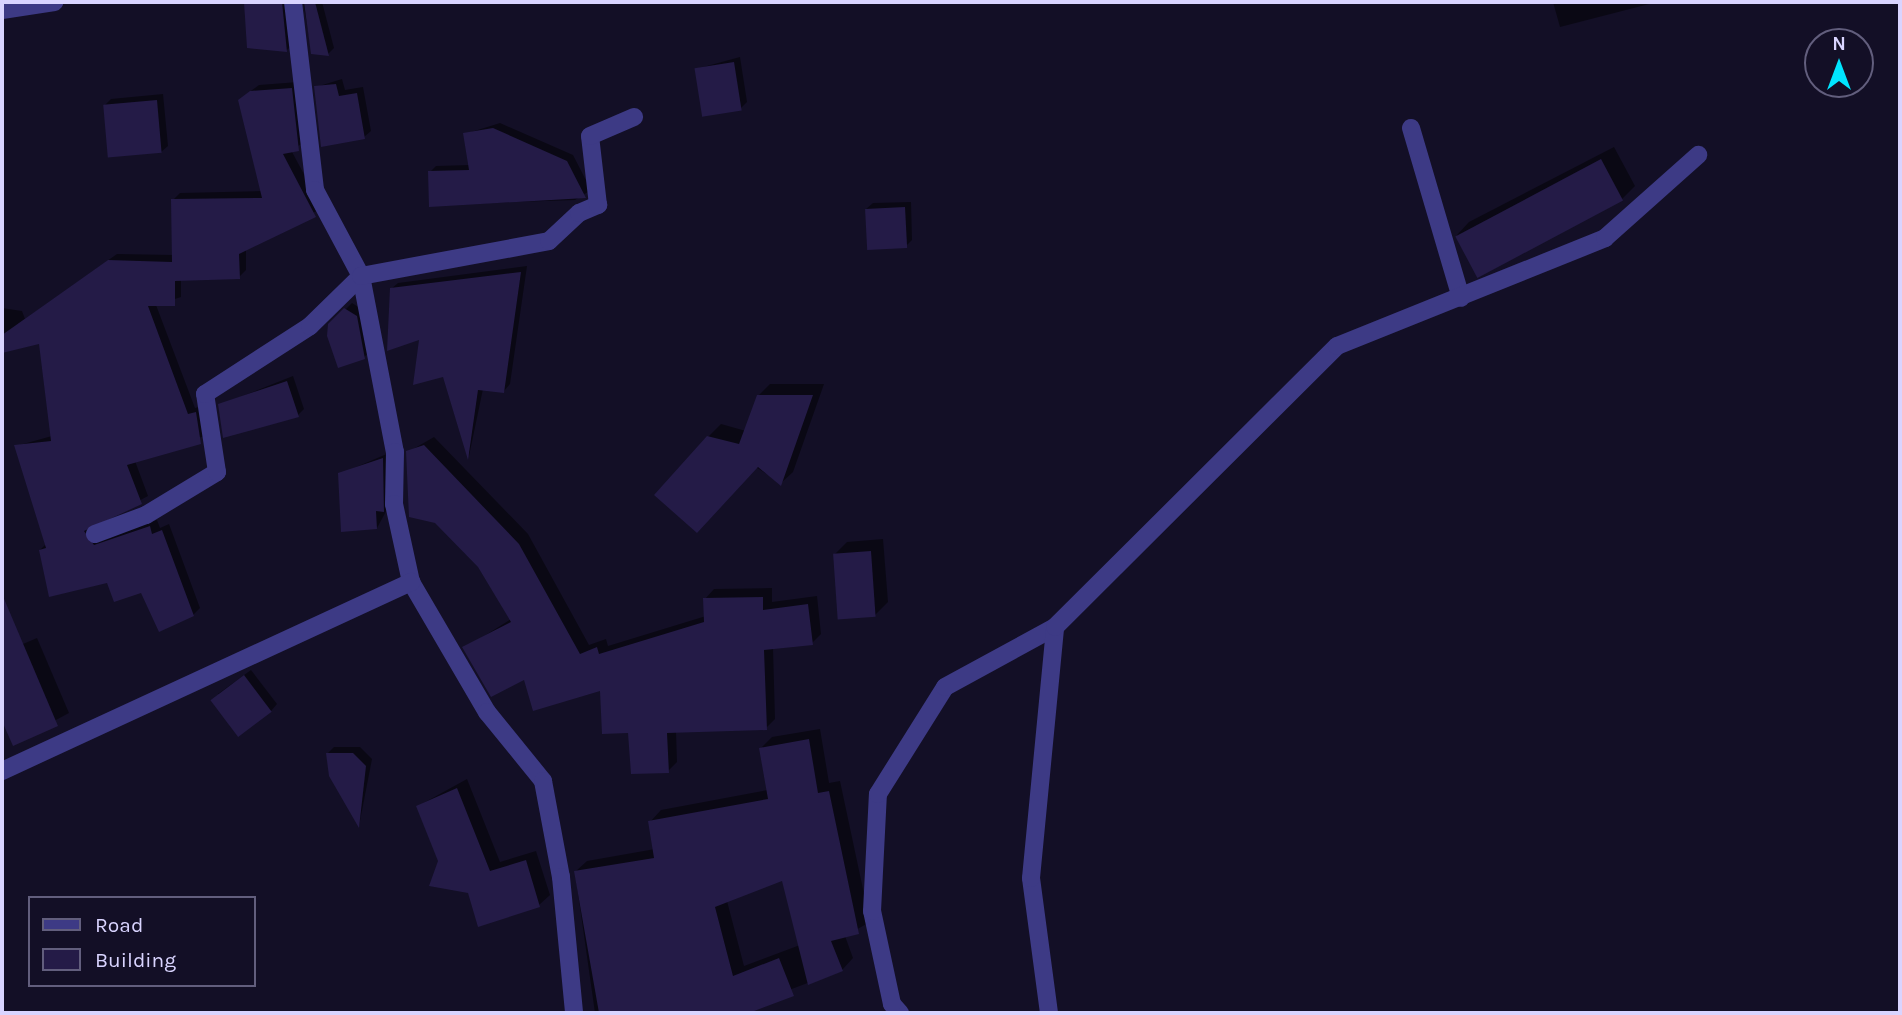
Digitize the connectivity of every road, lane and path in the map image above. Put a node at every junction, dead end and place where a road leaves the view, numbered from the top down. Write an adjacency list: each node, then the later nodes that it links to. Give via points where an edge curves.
1 (54, 2): 3 (street)
2 (293, 2): 7 (street, via 315,190)
3 (2, 10)
4 (634, 117): 7 (street, via 593,132 589,144 598,205 579,213 549,241)
5 (1411, 128): 8 (street)
6 (1698, 155): 8 (street, via 1605,238)
7 (360, 276): 9 (street, via 310,326 205,394 217,472 146,515); 10 (street, via 395,452 394,505)
8 (1461, 298): 11 (street, via 1337,346)
9 (95, 534)
10 (411, 582): 12 (street); 13 (street, via 487,712 543,781 561,877)
11 (1055, 627): 14 (street, via 945,687 878,794 872,911 892,1004); 15 (street, via 1031,878)
12 (2, 771)
13 (574, 1013)
14 (900, 1013)
15 (1049, 1013)

